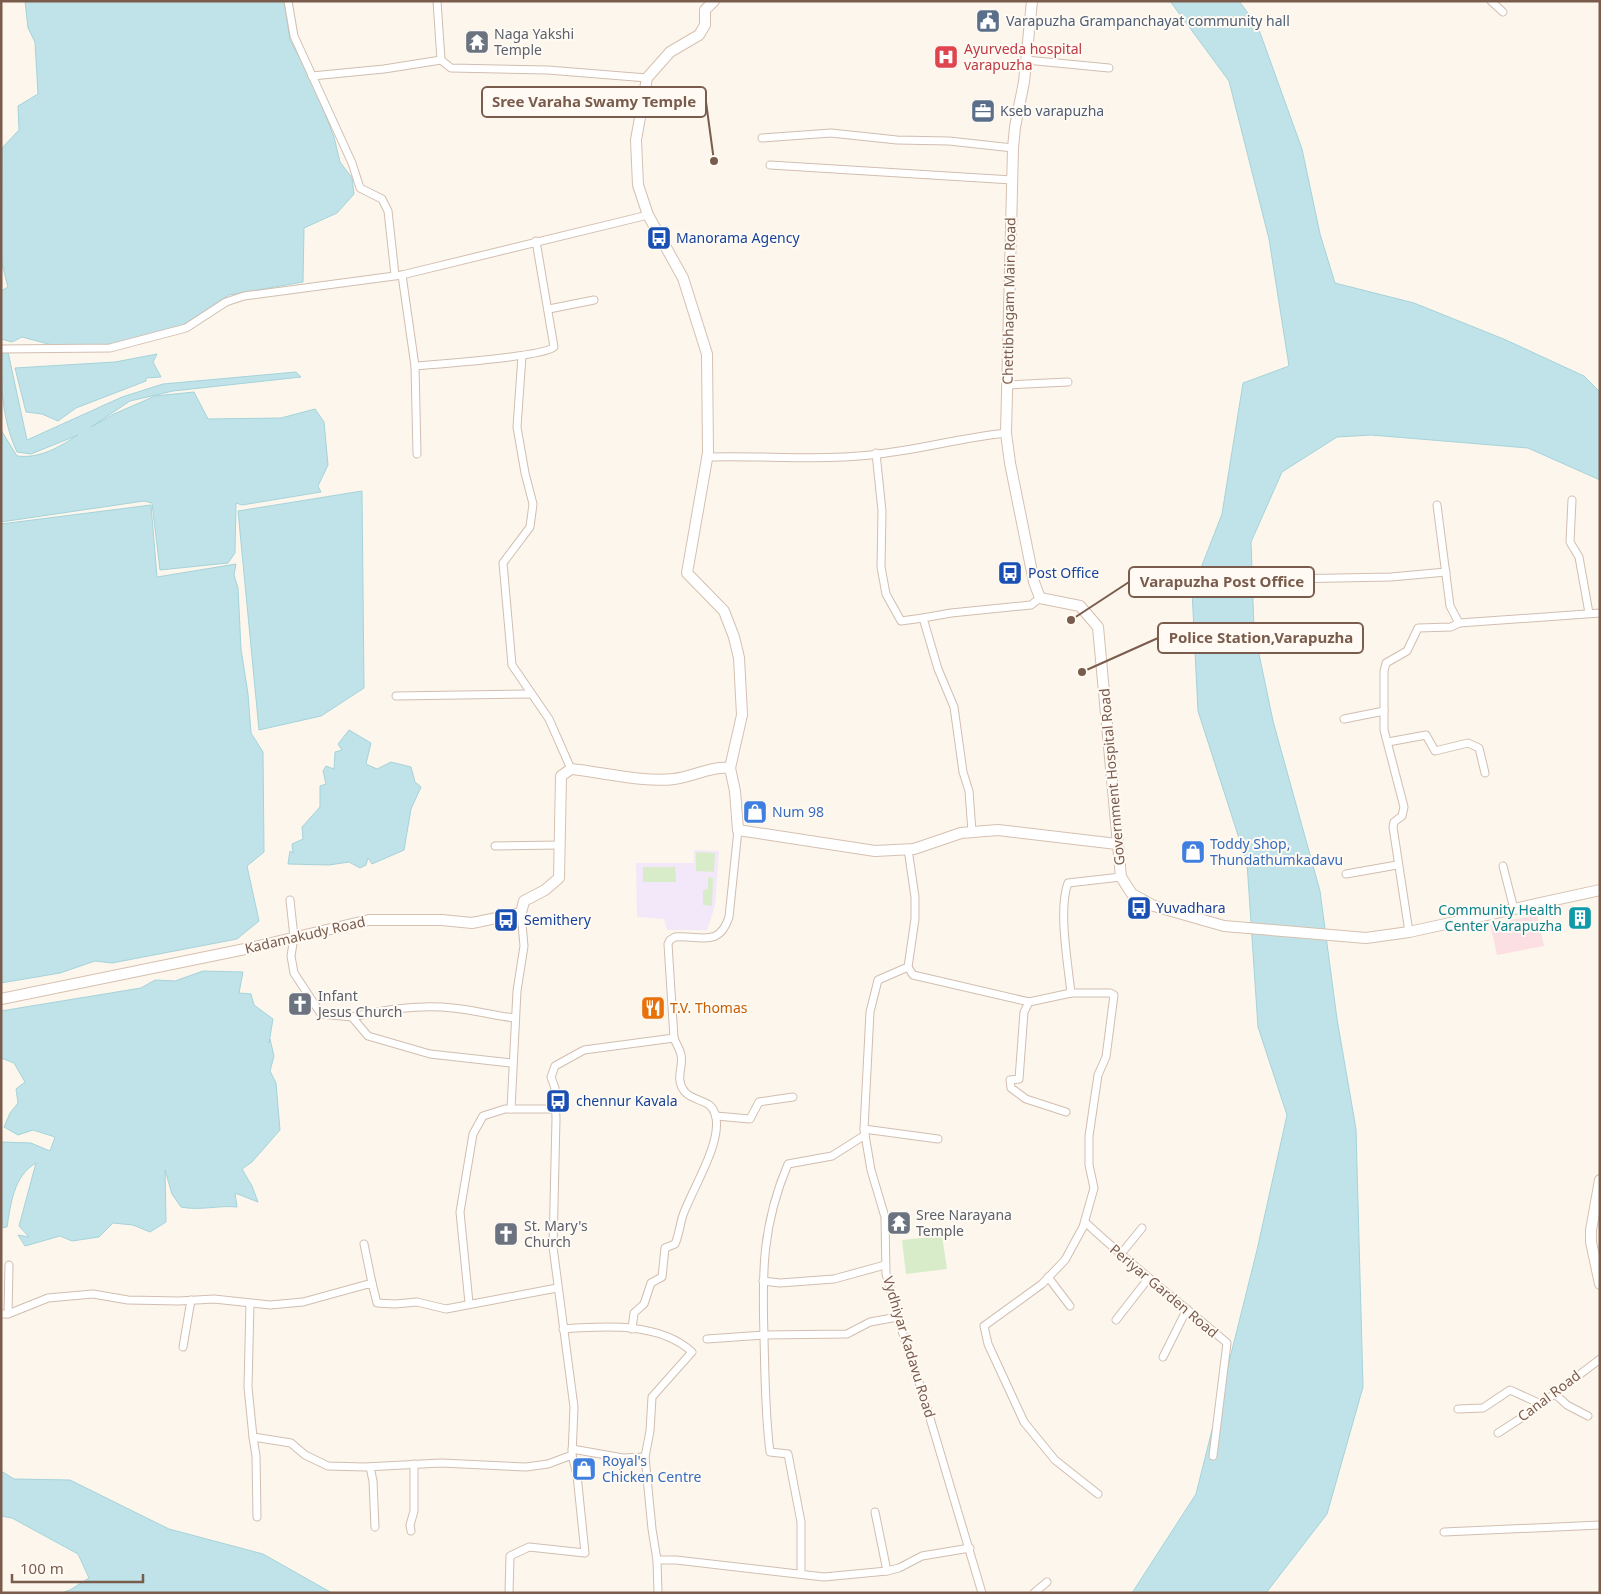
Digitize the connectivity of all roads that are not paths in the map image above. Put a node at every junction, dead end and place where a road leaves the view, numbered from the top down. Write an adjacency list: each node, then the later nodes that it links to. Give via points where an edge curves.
1 (288, 1): 10 (street, via 294,36)
2 (437, 1): 7 (street)
3 (714, 1): 11 (street, via 705,10 705,25 699,35 670,52)
4 (1032, 1): 8 (street, Chettibhagam Main Road)
5 (1491, 1): 6 (street)
6 (1503, 12)
7 (441, 60): 10 (street); 11 (street, via 451,68 548,70)
8 (1026, 60): 9 (street); 13 (street, Chettibhagam Main Road)
9 (1109, 68)
10 (312, 76): 18 (street, via 360,188 382,199 388,211)
11 (647, 78): 16 (street, via 636,140 638,186)
12 (762, 138): 13 (street, via 831,133)
13 (1013, 148): 15 (street, Chettibhagam Main Road)
14 (770, 165): 15 (street)
15 (1012, 180): 25 (street, Chettibhagam Main Road)
16 (648, 215): 17 (street); 29 (street, via 683,278 707,354)
17 (536, 241): 18 (street); 20 (street)
18 (398, 275): 21 (street, via 244,296 226,302 186,328 110,348); 23 (street)
19 (594, 300): 20 (street)
20 (549, 309): 22 (street, via 554,347 550,351)
21 (1, 349)
22 (522, 356): 23 (street); 39 (street, via 517,427 533,504 530,527 503,563 512,665)
23 (415, 366): 28 (street)
24 (1068, 382): 25 (street)
25 (1007, 385): 26 (street, Chettibhagam Main Road)
26 (1006, 433): 27 (street); 34 (street, Chettibhagam Main Road, via 1034,582)
27 (876, 453): 29 (street, via 812,458); 37 (street, via 882,511 881,567 886,594 901,621)
28 (417, 454)
29 (706, 457): 44 (street, via 700,510 687,573 724,611 734,637 742,715)
30 (1572, 500): 35 (street, via 1570,542 1579,557)
31 (1437, 505): 32 (street)
32 (1446, 572): 33 (street, via 1391,577); 38 (street, via 1450,606)
33 (1284, 579)
34 (1040, 598): 37 (street, via 1031,605); 49 (street, Government Hospital Road, via 1080,606 1098,627)
35 (1589, 613): 36 (street); 38 (street)
36 (1600, 613)
37 (923, 618): 48 (street, via 938,669 954,707 969,791)
38 (1458, 623): 41 (street, via 1418,628 1407,651 1386,663)
39 (531, 694): 40 (street); 45 (street, via 549,719)
40 (396, 696)
41 (1384, 711): 42 (street); 43 (street)
42 (1344, 719)
43 (1388, 742): 46 (street, via 1426,736 1435,751 1468,743 1479,748); 53 (street, via 1404,807 1402,816 1393,827)
44 (730, 768): 45 (street, via 720,767 675,779); 47 (street)
45 (570, 769): 50 (street, via 561,776)
46 (1485, 773)
47 (738, 830): 52 (street, via 876,851); 69 (street, via 729,917 724,930 714,938 675,937 668,944)
48 (972, 832): 49 (street, via 998,830); 52 (street)
49 (1117, 844): 56 (street, Government Hospital Road)
50 (560, 845): 51 (street); 60 (street, via 559,878 524,901)
51 (495, 846)
52 (908, 849): 63 (street, via 915,919)
53 (1397, 865): 55 (street); 61 (street)
54 (1504, 866): 59 (street)
55 (1346, 874)
56 (1121, 877): 61 (street, Government Hospital Road, via 1132,894 1154,906 1224,926 1366,938); 64 (street, via 1068,883 1065,891 1065,936)
57 (1600, 890): 59 (street, Government Hospital Road)
58 (290, 900): 62 (street)
59 (1514, 909): 61 (street, Government Hospital Road)
60 (521, 913): 62 (street, Kadamakudy Road, via 472,923 369,920); 68 (street, via 524,946)
61 (1409, 932)
62 (294, 937): 65 (street, Kadamakudy Road); 67 (street, via 291,956 294,973 322,1014)
63 (908, 967): 66 (street, via 913,975); 76 (street, Vydhiyar Kadavu Road, via 878,980 872,994)
64 (1071, 993): 66 (street); 79 (street, via 1114,995 1106,1057 1098,1075 1089,1136 1094,1188)
65 (1, 999)
66 (1029, 1002): 74 (street, via 1024,1012 1020,1079 1010,1080 1011,1088 1026,1099)
67 (352, 1017): 68 (street, via 388,1009 424,1007); 70 (street, via 368,1036 430,1054)
68 (515, 1018): 70 (street)
69 (674, 1038): 73 (street, via 584,1050 566,1059 555,1066 552,1077); 75 (street, via 682,1056 679,1067 683,1088 686,1093 704,1101)
70 (512, 1063): 72 (street)
71 (793, 1097): 75 (street, via 759,1102 750,1119)
72 (511, 1109): 73 (street); 93 (street, via 483,1116 473,1134 460,1212)
73 (555, 1109): 90 (street, via 553,1246)
74 (1066, 1112)
75 (716, 1116): 100 (street, via 711,1151 683,1216 675,1244 665,1248 662,1277 651,1283 644,1304 634,1313)
76 (865, 1132): 77 (street); 84 (street, Vydhiyar Kadavu Road, via 871,1170 885,1217); 87 (street, via 832,1156 788,1164 770,1216)
77 (938, 1139)
78 (1600, 1180): 89 (street, via 1591,1230)
79 (1085, 1222): 82 (street, Periyar Garden Road); 85 (street, via 1065,1260)
80 (1142, 1228): 82 (street)
81 (364, 1244): 88 (street)
82 (1120, 1255): 86 (street, Periyar Garden Road)
83 (8, 1265): 96 (street)
84 (885, 1265): 87 (street, via 834,1279); 97 (street, Vydhiyar Kadavu Road)
85 (1048, 1277): 94 (street); 117 (street, via 984,1326 988,1344 1024,1422 1055,1460)
86 (1148, 1279): 95 (street, Periyar Garden Road); 98 (street)
87 (763, 1281): 101 (street)
88 (372, 1283): 92 (street, via 303,1302 270,1306); 93 (street, via 377,1303 418,1302 446,1309)
89 (1600, 1284)
90 (557, 1288): 93 (street); 99 (street)
91 (191, 1300): 92 (street, via 214,1298); 96 (street, via 128,1300 93,1294 75,1295 48,1298); 103 (street)
92 (250, 1303): 111 (street, via 248,1387)
93 (469, 1303)
94 (1070, 1306)
95 (1187, 1309): 104 (street); 113 (street, Periyar Garden Road, via 1227,1343)
96 (5, 1314)
97 (898, 1317): 101 (street, via 870,1322 847,1334); 124 (street, Vydhiyar Kadavu Road)
98 (1116, 1320)
99 (563, 1329): 100 (street, via 611,1326); 112 (street, via 574,1407)
100 (632, 1329): 114 (street, via 681,1342 692,1352 652,1397)
101 (764, 1335): 102 (street); 127 (street, via 766,1423 770,1452 788,1454 801,1522)
102 (707, 1340)
103 (183, 1347)
104 (1163, 1357)
105 (1600, 1358): 106 (street, Canal Road)
106 (1554, 1394): 107 (street, Canal Road); 109 (street)
107 (1541, 1404): 108 (street, via 1510,1390 1483,1408); 110 (street, Canal Road)
108 (1458, 1409)
109 (1588, 1416)
110 (1498, 1433)
111 (252, 1437): 116 (street, via 291,1442 305,1455 328,1466); 119 (street, via 256,1456)
112 (572, 1452): 114 (street, via 623,1458); 115 (street, via 548,1464 526,1467 440,1462); 129 (street, via 585,1553 529,1547 510,1556)
113 (1213, 1456)
114 (645, 1457): 125 (street)
115 (414, 1464): 116 (street); 122 (street)
116 (370, 1467): 121 (street)
117 (1098, 1494)
118 (875, 1512): 126 (street)
119 (257, 1517)
120 (1600, 1525): 123 (street)
121 (375, 1527)
122 (411, 1531)
123 (1444, 1532)
124 (970, 1548): 126 (street, via 922,1556); 131 (street, Vydhiyar Kadavu Road)
125 (657, 1560): 127 (street); 130 (street)
126 (886, 1571): 127 (street, via 824,1577)
127 (801, 1573)
128 (1048, 1582): 132 (street)
129 (509, 1593)
130 (658, 1593)
131 (982, 1593)
132 (1034, 1593)

